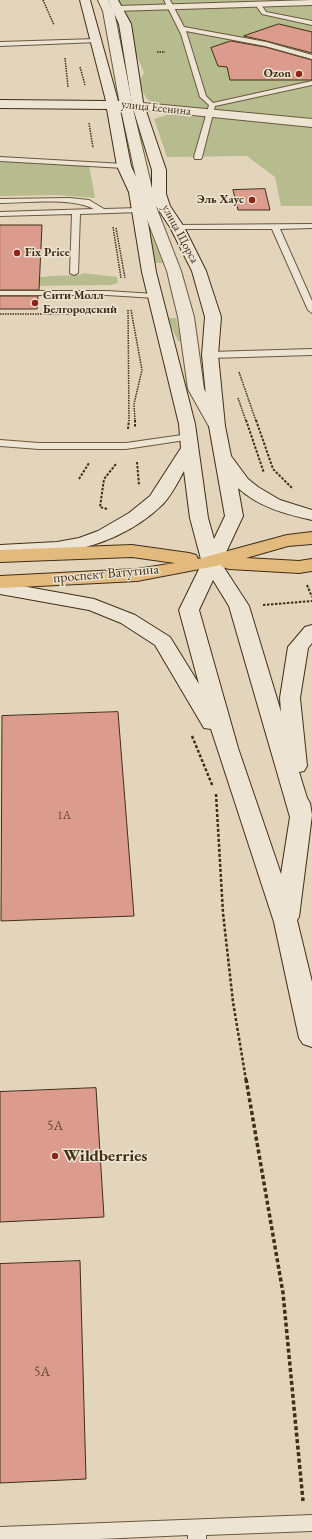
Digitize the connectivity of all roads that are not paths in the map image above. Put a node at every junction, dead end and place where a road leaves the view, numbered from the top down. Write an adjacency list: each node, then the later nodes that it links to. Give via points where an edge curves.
1 (85, 0): 10 (main road, улица Щорса)
2 (94, 0): 11 (main road, улица Щорса, via 102,31)
3 (103, 0): 11 (main road, улица Щорса, via 108,11)
4 (312, 2): 7 (main road)
5 (170, 3): 6 (main road); 7 (main road); 9 (lane)
6 (115, 4): 17 (main road, улица Щорса, via 125,24)
7 (258, 4): 8 (lane, via 264,13)
8 (312, 23)
9 (181, 28): 13 (lane, via 266,44); 18 (lane, via 203,97)
10 (96, 41): 12 (lane); 16 (main road, улица Щорса)
11 (114, 43): 17 (main road, улица Щорса, via 125,90)
12 (0, 44)
13 (312, 57)
14 (312, 82): 18 (lane)
15 (0, 104): 16 (main road, улица Есенина)
16 (112, 104): 17 (main road, улица Есенина); 22 (main road, улица Щорса)
17 (132, 105): 18 (main road, улица Есенина); 29 (main road, улица Щорса, via 151,142 159,170 159,194); 38 (main road, улица Щорса, via 150,209 174,271 186,317)
18 (211, 109): 19 (main road, улица Есенина); 20 (lane)
19 (312, 123)
20 (198, 157)
21 (0, 159): 22 (lane)
22 (124, 166): 24 (main road, улица Щорса, via 136,192)
23 (0, 201): 25 (lane, via 69,200 86,202)
24 (140, 210): 25 (lane); 34 (main road, улица Щорса)
25 (109, 211): 26 (lane)
26 (76, 212): 27 (lane); 31 (lane)
27 (0, 214)
28 (312, 226): 30 (lane)
29 (177, 227): 30 (lane); 37 (main road, улица Щорса, via 199,271 212,317)
30 (276, 228): 35 (lane)
31 (74, 273)
32 (0, 294): 33 (lane); 34 (lane, via 106,293)
33 (73, 295)
34 (155, 296): 40 (main road, улица Щорса)
35 (312, 310)
36 (312, 352): 37 (lane)
37 (210, 355): 39 (main road, улица Щорса)
38 (196, 390): 39 (main road, улица Щорса); 40 (main road, улица Щорса)
39 (217, 426): 42 (main road, улица Щорса)
40 (189, 436): 41 (lane, via 126,446); 45 (main road, via 157,500 135,517 105,535 83,542 57,548); 47 (main road, улица Щорса, via 199,518)
41 (0, 444)
42 (220, 449): 43 (main road, via 234,475 253,494 288,509); 47 (main road, улица Щорса, via 234,516)
43 (312, 515)
44 (312, 538): 47 (main road, проспект Ватутина, via 287,541)
45 (0, 551)
46 (0, 556): 47 (main road, проспект Ватутина, via 132,551)
47 (211, 562): 48 (main road, проспект Ватутина, via 299,567); 49 (main road, проспект Ватутина, via 136,574); 52 (main road, via 189,610); 53 (main road, via 239,606)
48 (312, 565)
49 (0, 582)
50 (0, 588): 52 (main road, via 94,605 128,619 163,641)
51 (312, 631): 53 (main road, via 298,647 290,698)
52 (226, 748): 54 (main road)
53 (301, 817): 54 (main road)
54 (286, 922): 55 (main road)
55 (312, 1038)
56 (309, 1523): 57 (lane)
57 (197, 1533): 58 (lane)
58 (0, 1535)

